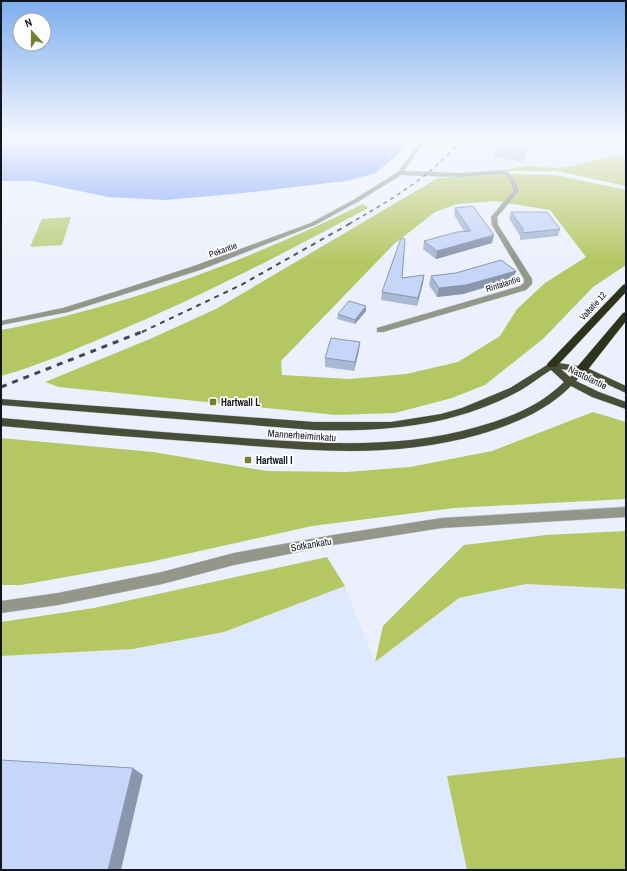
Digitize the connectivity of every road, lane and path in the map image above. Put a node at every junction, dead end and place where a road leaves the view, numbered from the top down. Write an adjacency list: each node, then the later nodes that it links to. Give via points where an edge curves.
1 (388, 181): 5 (street, Pekantie, via 313,224 264,244 65,310)
2 (513, 181): 6 (street, Rintalantie, via 516,191 494,217 496,225 528,279 528,284 523,288)
3 (626, 287): 7 (highway, Valtatie 12)
4 (626, 315): 8 (highway)
5 (1, 323)
6 (380, 330)
7 (552, 365): 8 (main road, Nastolantie); 9 (main road, Nastolantie, via 558,374); 11 (main road, Mannerheiminkatu, via 515,390 459,414 395,426 314,426)
8 (582, 369): 9 (main road, Mannerheiminkatu); 10 (main road, Nastolantie)
9 (569, 382): 12 (main road, Nastolantie); 13 (main road, Mannerheiminkatu, via 546,402 500,424 447,440 388,448 301,446)
10 (626, 390)
11 (1, 402)
12 (626, 406)
13 (6, 422)
14 (626, 512): 15 (street, Sotkankatu, via 442,523 234,558 162,578 58,599)
15 (1, 607)

